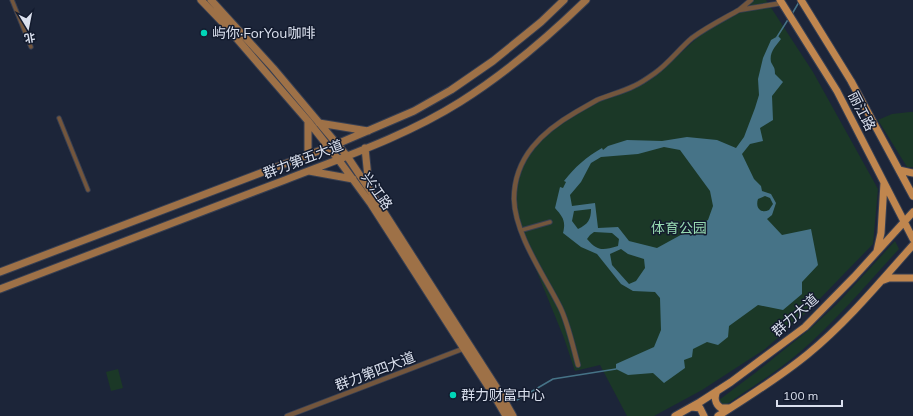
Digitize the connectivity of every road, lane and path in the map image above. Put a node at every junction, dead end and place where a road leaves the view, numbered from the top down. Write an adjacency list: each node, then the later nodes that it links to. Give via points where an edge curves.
1 (12, 0): 10 (street)
2 (201, 0): 12 (main road, 兴江路)
3 (211, 0): 13 (main road, 兴江路)
4 (564, 0): 14 (main road, 群力第五大道, via 517,43 463,82 414,111)
5 (586, 0): 17 (main road, 群力第五大道, via 529,52 459,103)
6 (751, 0): 9 (street)
7 (801, 0): 21 (main road, 丽江路, via 851,81)
8 (781, 1): 9 (street); 25 (main road, 丽江路, via 837,91)
9 (739, 10): 32 (street, via 691,39 656,72 634,86 597,100 557,123 536,142 523,160 516,181 514,199)
10 (31, 47)
11 (59, 118): 26 (street)
12 (308, 121): 16 (main road, 兴江路); 18 (main road)
13 (319, 123): 14 (main road); 15 (main road, 兴江路)
14 (368, 131): 15 (main road, 群力第五大道)
15 (337, 144): 16 (main road, 群力第五大道); 19 (main road, 兴江路)
16 (328, 147): 18 (main road, 群力第五大道); 20 (main road, 兴江路)
17 (365, 148): 19 (main road, 群力第五大道); 27 (main road)
18 (308, 155): 36 (main road, 群力第五大道)
19 (346, 156): 20 (main road, 群力第五大道); 27 (main road, 兴江路)
20 (338, 159): 22 (main road, 群力第五大道); 24 (main road, 兴江路)
21 (899, 170): 23 (main road); 28 (main road, 丽江路)
22 (308, 171): 24 (main road); 39 (main road, 群力第五大道)
23 (913, 173)
24 (353, 179): 40 (main road, 兴江路)
25 (884, 181): 31 (main road, 丽江路); 35 (main road, via 881,233)
26 (88, 190)
27 (369, 190): 40 (main road, 兴江路)
28 (913, 196)
29 (913, 212): 31 (main road, 群力大道)
30 (550, 222): 32 (street)
31 (905, 222): 33 (main road, 丽江路); 35 (main road, 群力大道)
32 (522, 230): 41 (street, via 529,250 561,308)
33 (913, 239)
34 (913, 245): 38 (main road)
35 (877, 252): 42 (main road, 群力大道, via 805,327)
36 (0, 272)
37 (913, 278): 38 (main road, via 889,278)
38 (881, 281): 45 (main road, via 807,355)
39 (0, 289)
40 (467, 347): 43 (main road, 兴江路); 46 (street, 群力第四大道)
41 (578, 365)
42 (717, 391): 44 (main road, 群力大道); 45 (main road, via 715,397 719,407)
43 (498, 395): 47 (main road, 兴江路); 48 (main road, 兴江路)
44 (692, 407): 49 (main road, 群力大道); 50 (main road, via 700,408)
45 (731, 408): 51 (main road)
46 (287, 416)
47 (506, 416)
48 (513, 416)
49 (675, 416)
50 (704, 416)
51 (718, 416)

